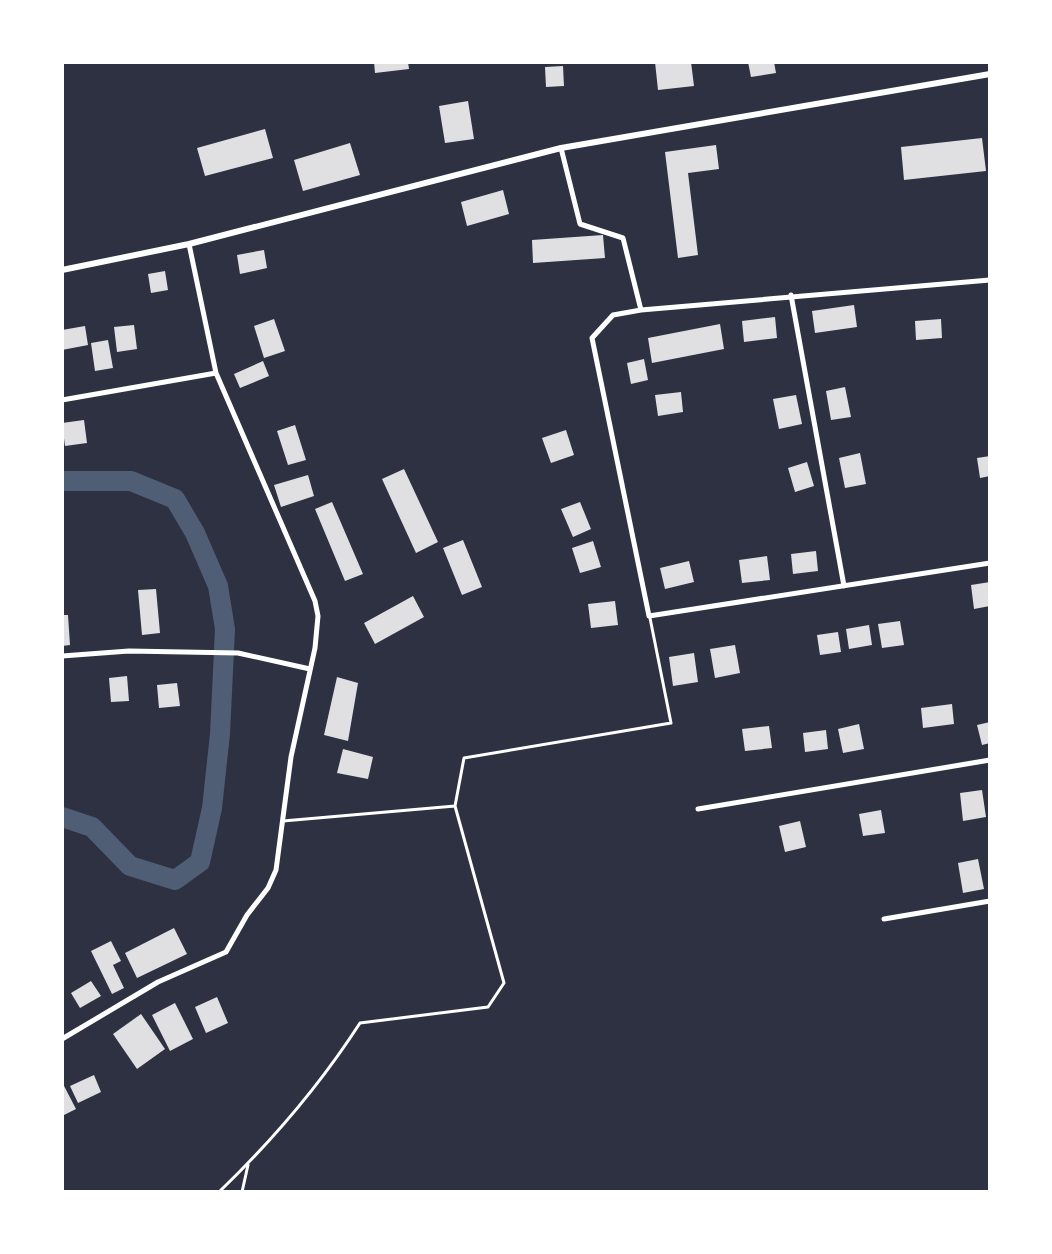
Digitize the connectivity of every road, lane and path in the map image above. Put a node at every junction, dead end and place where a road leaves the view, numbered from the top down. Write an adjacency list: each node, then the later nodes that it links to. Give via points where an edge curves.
1 (990, 74): 2 (street)
2 (561, 148): 3 (street); 7 (street, via 580,224 623,238)
3 (189, 244): 4 (street); 8 (street)
4 (62, 270)
5 (990, 280): 6 (street)
6 (791, 295): 7 (street); 11 (street)
7 (641, 310): 12 (street, via 613,315 592,338)
8 (216, 373): 9 (street); 14 (street, via 315,601 318,616)
9 (62, 400)
10 (990, 563): 11 (street)
11 (844, 586): 12 (street)
12 (649, 616): 16 (lane, via 671,723 464,758)
13 (62, 656): 14 (street, via 238,653)
14 (310, 669): 18 (street)
15 (990, 760): 17 (street)
16 (455, 806): 18 (lane); 22 (lane, via 504,983 488,1007 360,1023 331,1069)
17 (698, 809)
18 (283, 821): 21 (street, via 276,870 226,952 158,982)
19 (990, 901): 20 (street)
20 (884, 919)
21 (62, 1039)
22 (248, 1164): 23 (lane); 24 (lane)
23 (219, 1192)
24 (242, 1192)

